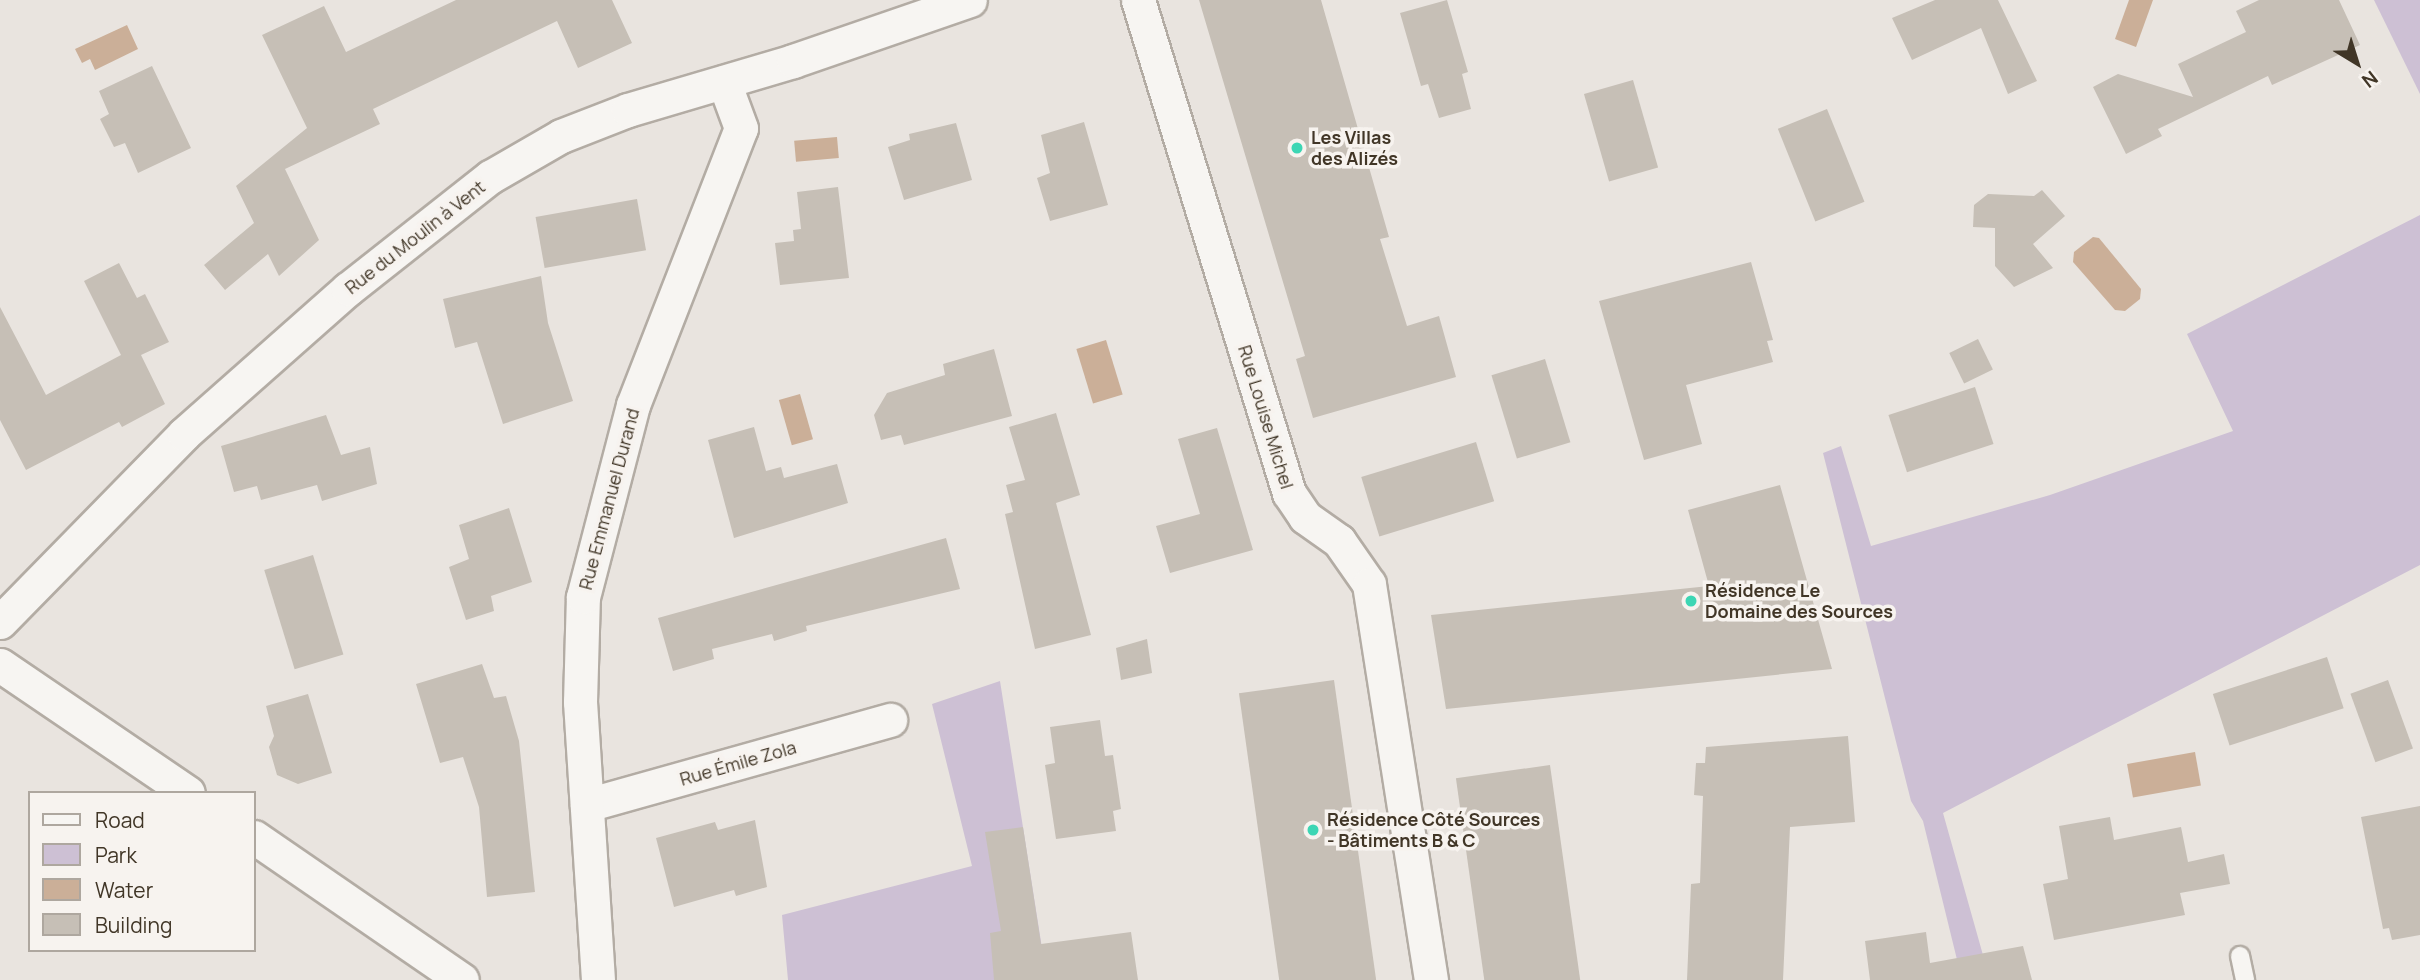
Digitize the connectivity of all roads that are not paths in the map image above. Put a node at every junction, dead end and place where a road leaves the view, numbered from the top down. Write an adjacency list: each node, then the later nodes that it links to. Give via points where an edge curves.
1 (970, 0): 3 (street, Rue du Moulin à Vent)
2 (1138, 0): 13 (street, Rue Louise Michel, via 1289,493 1305,517 1339,541 1369,584)
3 (724, 82): 4 (street, Rue du Moulin à Vent, via 561,136 439,213 184,434); 8 (street, Rue Emmanuel Durand, via 741,128 633,405 583,597 580,702)
4 (0, 622)
5 (0, 665): 7 (street)
6 (890, 720): 8 (street, Rue Émile Zola)
7 (185, 791)
8 (587, 805): 12 (street, Rue Emmanuel Durand)
9 (256, 838): 11 (street)
10 (2240, 956): 14 (lane)
11 (462, 980)
12 (598, 980)
13 (1431, 980)
14 (2245, 980)

